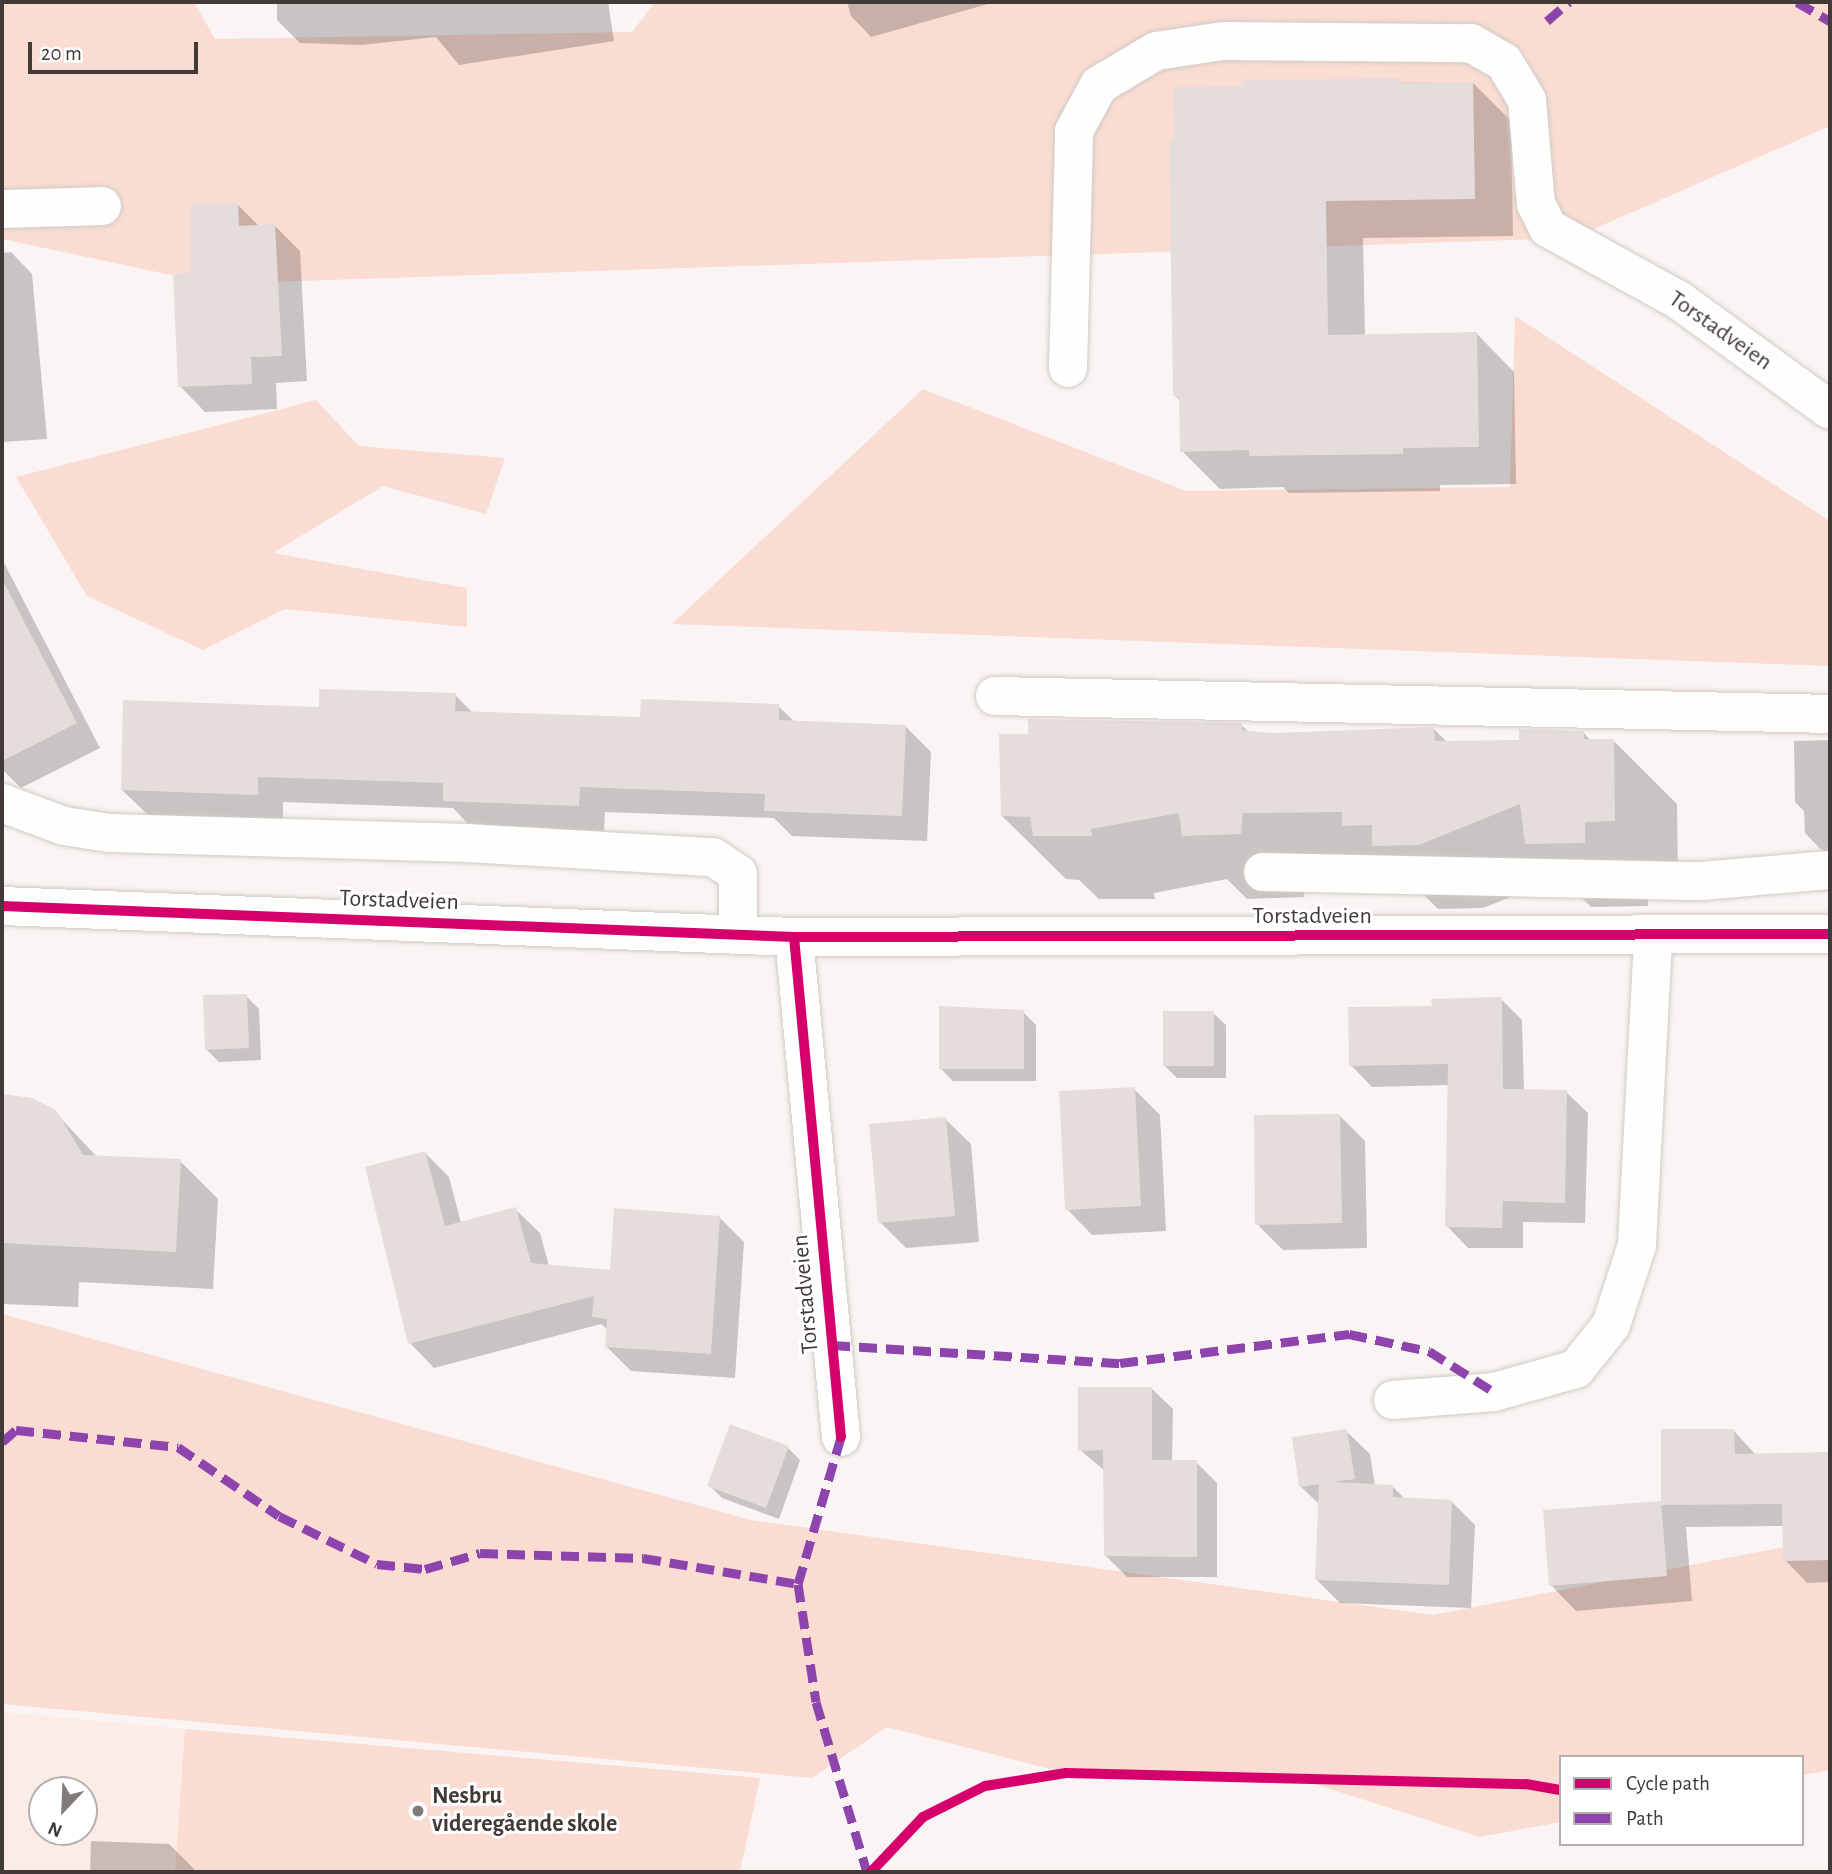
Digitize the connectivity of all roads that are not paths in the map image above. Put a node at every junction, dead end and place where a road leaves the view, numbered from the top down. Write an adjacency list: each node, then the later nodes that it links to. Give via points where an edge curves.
1 (102, 206): 2 (street)
2 (2, 209)
3 (1068, 368): 4 (street, Torstadveien, via 1074,131 1099,85 1156,51 1223,41 1471,43 1504,62 1527,100 1536,204 1548,228 1680,301)
4 (1830, 410)
5 (995, 696): 6 (street)
6 (1830, 714)
7 (2, 803): 13 (street, via 54,823 110,833 467,843 713,857 738,874)
8 (1830, 870): 10 (street)
9 (1263, 872): 10 (street)
10 (1702, 881): 14 (street)
11 (2, 906): 13 (street, Torstadveien)
12 (1830, 934): 14 (street, Torstadveien)
13 (738, 935): 15 (street, Torstadveien)
14 (1704, 935): 16 (street, Torstadveien)
15 (794, 937): 16 (street, Torstadveien); 18 (street, Torstadveien)
16 (1653, 938): 17 (street, via 1637,1245 1611,1325 1576,1369 1494,1392)
17 (1392, 1400)
18 (841, 1437)

